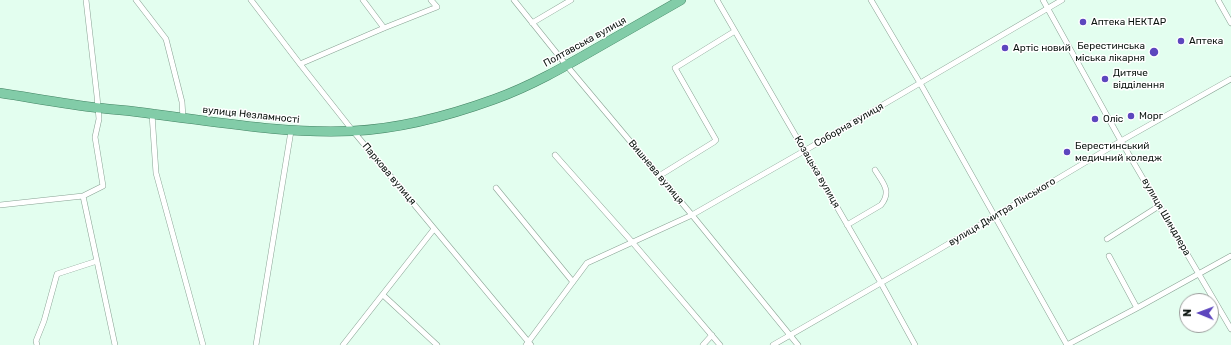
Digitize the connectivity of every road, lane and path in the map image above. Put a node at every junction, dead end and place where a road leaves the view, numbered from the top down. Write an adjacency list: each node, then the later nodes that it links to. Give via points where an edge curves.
1 (86, 0): 25 (street)
2 (136, 0): 27 (street, via 166,38 182,102)
3 (252, 0): 19 (street, Паркова вулиця)
4 (363, 0): 17 (street)
5 (431, 0): 17 (street, via 437,8)
6 (514, 0): 15 (street, Вишнева вулиця)
7 (571, 0): 15 (street)
8 (681, 0): 20 (highway, Полтавська вулиця)
9 (717, 0): 18 (street, Козацька вулиця)
10 (871, 0): 22 (street)
11 (1043, 0): 14 (street, вулиця Шиндлера)
12 (1062, 0): 14 (street, Соборна вулиця)
13 (1218, 0): 16 (street)
14 (1048, 8): 22 (street, Соборна вулиця); 30 (street, вулиця Шиндлера)
15 (532, 23): 20 (street, Вишнева вулиця)
16 (1231, 23)
17 (384, 28): 19 (street)
18 (735, 31): 31 (street, Козацька вулиця); 34 (street, via 674,68 716,140)
19 (300, 64): 29 (street, Паркова вулиця)
20 (567, 66): 24 (highway, Полтавська вулиця); 34 (street, Вишнева вулиця)
21 (1231, 80): 30 (street, вулиця Дмитра Лінського)
22 (920, 83): 31 (street, Соборна вулиця); 40 (street)
23 (0, 93): 25 (highway, вулиця Незламності)
24 (497, 98): 29 (highway, вулиця Незламності, via 419,121)
25 (98, 108): 26 (highway, вулиця Незламності); 36 (street, via 99,119 95,137 103,186)
26 (152, 114): 27 (highway, вулиця Незламності); 59 (street, via 156,173)
27 (183, 118): 28 (highway, вулиця Незламності)
28 (291, 131): 29 (highway, вулиця Незламності); 60 (street)
29 (353, 131): 42 (street, Паркова вулиця)
30 (1121, 141): 38 (street, вулиця Шиндлера); 40 (street, вулиця Дмитра Лінського)
31 (804, 151): 39 (street, Соборна вулиця); 41 (street, Козацька вулиця)
32 (555, 155): 44 (street)
33 (875, 170): 41 (street, via 886,188 885,200)
34 (659, 176): 39 (street, Вишнева вулиця)
35 (496, 188): 49 (street)
36 (83, 196): 37 (street); 47 (street)
37 (0, 205)
38 (1160, 206): 43 (street); 48 (street, вулиця Шиндлера)
39 (692, 215): 44 (street, Соборна вулиця); 55 (street, Вишнева вулиця)
40 (995, 216): 50 (street, вулиця Дмитра Лінського); 68 (street)
41 (847, 225): 50 (street, Козацька вулиця)
42 (434, 229): 51 (street); 56 (street, Паркова вулиця)
43 (1107, 239)
44 (632, 241): 49 (street, Соборна вулиця, via 587,263); 54 (street)
45 (1109, 256): 52 (street)
46 (1231, 256): 48 (street)
47 (97, 261): 57 (street, via 57,274 36,341); 58 (street)
48 (1198, 274): 52 (street); 53 (street, вулиця Шиндлера)
49 (572, 282): 56 (street, Соборна вулиця)
50 (881, 283): 55 (street, вулиця Дмитра Лінського); 67 (street, Козацька вулиця)
51 (382, 295): 61 (street); 62 (street)
52 (1137, 308): 68 (street)
53 (1231, 330)
54 (712, 335): 63 (street); 64 (street)
55 (789, 335): 65 (street, вулиця Дмитра Лінського); 66 (street, Вишнева вулиця)
56 (529, 344)
57 (37, 345)
58 (115, 345)
59 (203, 345)
60 (256, 345)
61 (343, 345)
62 (437, 345)
63 (703, 345)
64 (720, 345)
65 (773, 345)
66 (798, 345)
67 (915, 345)
68 (1067, 345)

